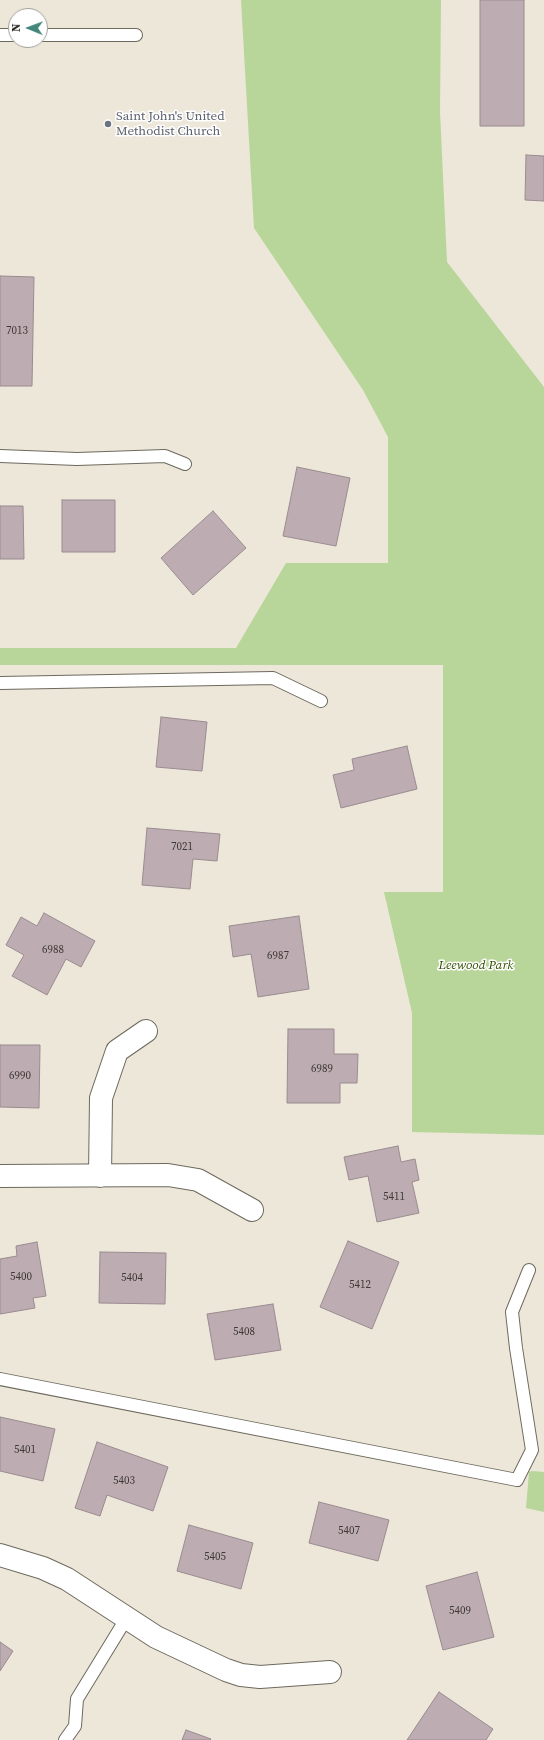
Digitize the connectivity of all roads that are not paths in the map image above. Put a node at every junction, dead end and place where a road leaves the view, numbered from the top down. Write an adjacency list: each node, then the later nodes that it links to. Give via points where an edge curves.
1 (48, 35): 2 (lane)
2 (136, 35)
3 (0, 456): 4 (lane, via 77,459 165,456)
4 (184, 464)
5 (0, 683): 6 (lane, via 273,678)
6 (321, 701)
7 (146, 1031): 9 (street, via 117,1051 101,1098)
8 (0, 1176): 9 (street)
9 (100, 1176): 10 (street, via 168,1175 198,1180)
10 (252, 1210)
11 (529, 1270): 12 (lane, via 512,1312 532,1450 517,1480)
12 (0, 1379)
13 (0, 1555): 14 (street, via 43,1568 67,1579)
14 (126, 1619): 15 (street, via 156,1637 241,1675 260,1677); 16 (lane, via 77,1699 75,1726)
15 (330, 1672)
16 (65, 1740)

